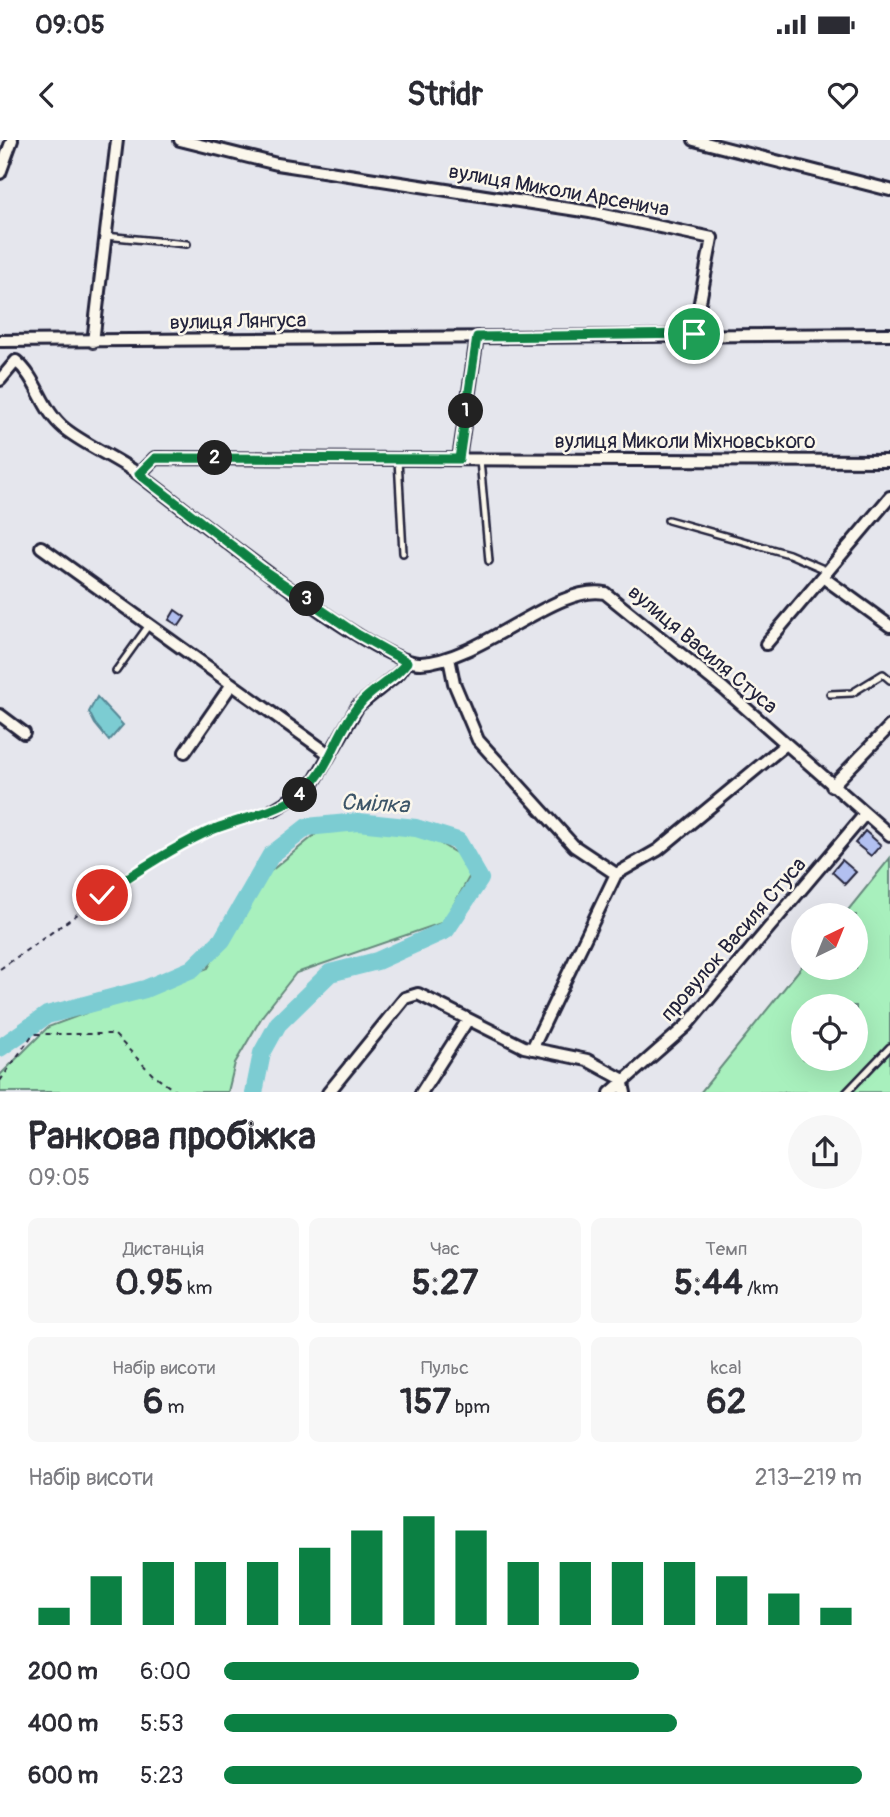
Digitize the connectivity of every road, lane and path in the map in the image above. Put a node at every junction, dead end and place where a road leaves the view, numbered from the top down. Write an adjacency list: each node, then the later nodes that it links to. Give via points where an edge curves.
1 (12, 140): 5 (street)
2 (117, 140): 7 (street)
3 (180, 140): 9 (street, вулиця Миколи Арсенича, via 278,164 590,212 712,238)
4 (694, 140): 6 (street)
5 (0, 173)
6 (890, 190)
7 (106, 236): 8 (lane); 14 (street)
8 (187, 244)
9 (694, 334): 10 (street, вулиця Лянгуса); 11 (street, вулиця Лянгуса)
10 (890, 334)
11 (477, 337): 14 (street, вулиця Лянгуса); 18 (street)
12 (0, 341): 13 (street, вулиця Лянгуса)
13 (16, 341): 14 (street, вулиця Лянгуса); 15 (street)
14 (93, 342)
15 (16, 361): 16 (street); 21 (street, via 41,402 65,429)
16 (0, 380)
17 (398, 459): 18 (street, вулиця Миколи Міхновського); 21 (street, вулиця Миколи Міхновського, via 155,458); 25 (lane)
18 (459, 459): 19 (street, вулиця Миколи Міхновського)
19 (480, 460): 20 (street, вулиця Миколи Міхновського); 26 (lane)
20 (890, 461)
21 (139, 474): 32 (street, via 266,572)
22 (890, 497): 27 (street)
23 (668, 520): 27 (lane, via 789,554)
24 (41, 547): 28 (street)
25 (404, 553)
26 (489, 561)
27 (827, 574): 29 (street); 30 (street)
28 (149, 625): 33 (lane); 35 (street)
29 (890, 626)
30 (766, 644)
31 (449, 659): 32 (street, вулиця Василя Стуса); 40 (street, вулиця Василя Стуса, via 567,598 588,591 606,593); 47 (street, via 478,740 574,846)
32 (407, 662): 42 (street, via 358,706)
33 (116, 671)
34 (890, 680): 36 (lane, via 883,674 852,693)
35 (233, 684): 41 (street); 42 (street)
36 (830, 694)
37 (0, 715): 39 (street)
38 (890, 726): 43 (street)
39 (24, 733)
40 (785, 745): 43 (street, вулиця Василя Стуса); 47 (street, via 658,850)
41 (185, 752)
42 (329, 754): 44 (street, via 311,786)
43 (832, 786): 45 (street, вулиця Василя Стуса)
44 (273, 810): 48 (path, via 204,833 144,867)
45 (865, 814): 46 (street, вулиця Василя Стуса); 52 (street, провулок Василя Стуса, via 686,1026)
46 (890, 835)
47 (616, 874): 51 (street)
48 (0, 969)
49 (467, 1020): 51 (street); 55 (street, via 422,994 405,998); 56 (street)
50 (890, 1047): 59 (lane)
51 (532, 1049): 52 (street, via 587,1060)
52 (622, 1079): 57 (street, провулок Василя Стуса); 58 (street)
53 (0, 1081): 54 (path, via 33,1034 114,1034)
54 (176, 1092)
55 (329, 1092)
56 (422, 1092)
57 (611, 1092)
58 (625, 1092)
59 (847, 1092)

